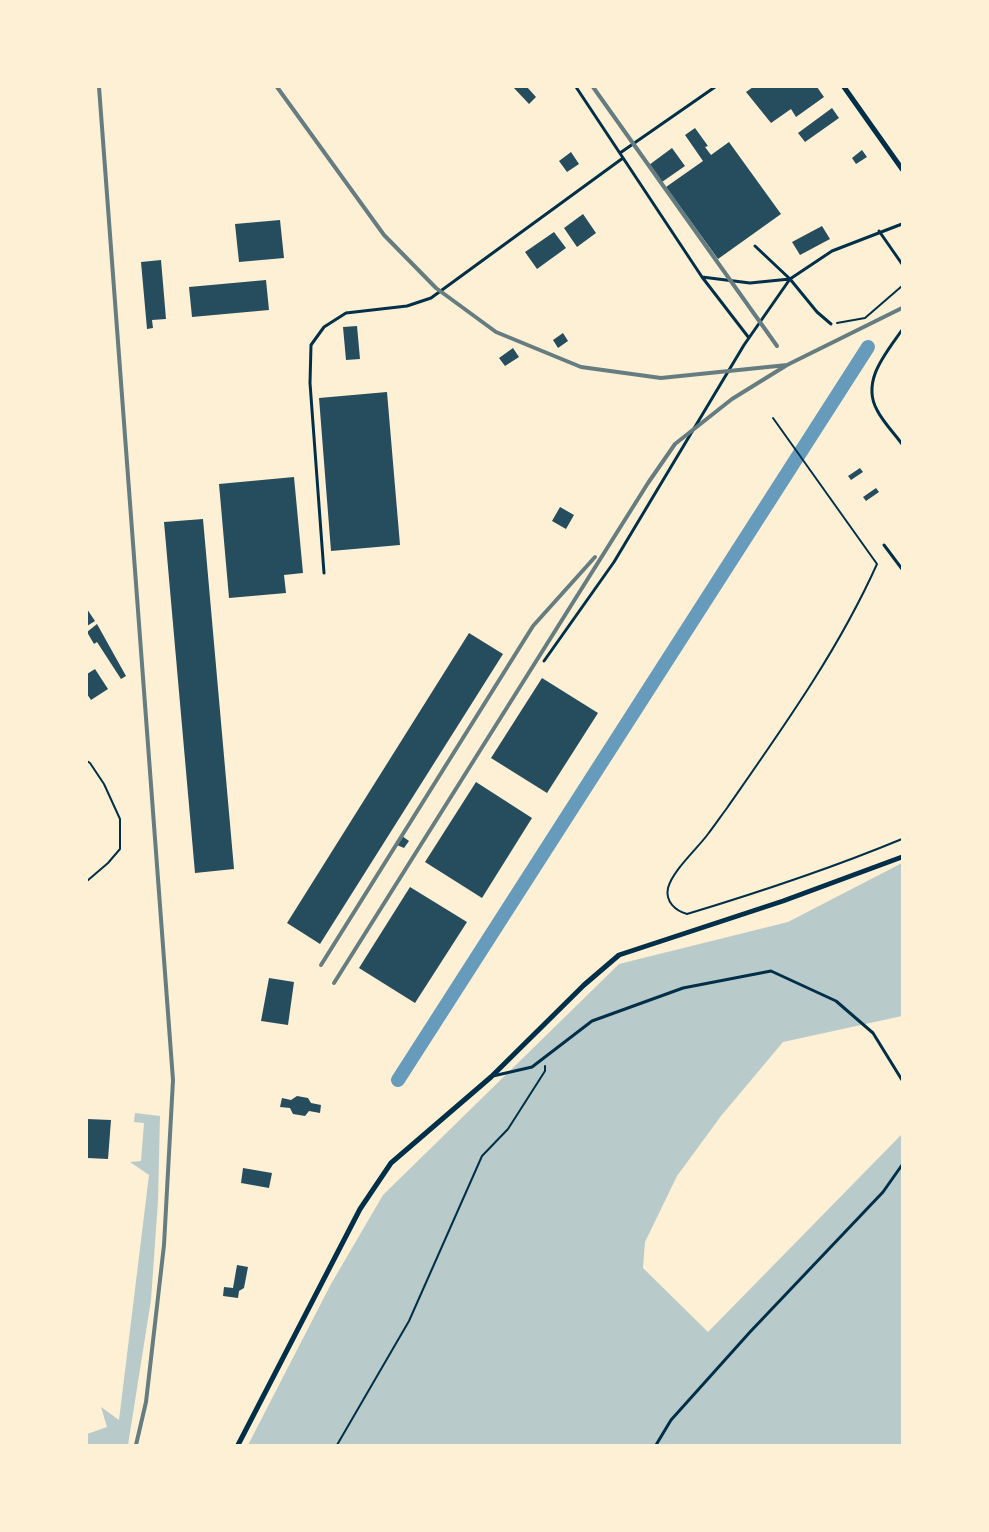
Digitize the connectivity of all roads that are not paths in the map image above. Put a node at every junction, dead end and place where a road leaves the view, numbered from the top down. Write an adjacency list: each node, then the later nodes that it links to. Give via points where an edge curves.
1 (576, 87): 4 (lane)
2 (715, 87): 4 (lane)
3 (844, 87): 6 (street)
4 (620, 153): 5 (lane)
5 (623, 158): 11 (lane); 19 (lane, via 431,298 407,306 346,313 324,327 311,345 310,383)
6 (902, 169)
7 (902, 224): 8 (lane)
8 (879, 231): 10 (lane); 12 (lane, via 832,251)
9 (755, 246): 12 (lane)
10 (902, 264)
11 (702, 277): 12 (lane, via 750,283); 15 (lane)
12 (790, 279): 13 (lane); 15 (lane)
13 (831, 324)
14 (902, 330): 16 (lane, via 873,375 872,393 876,410)
15 (749, 338): 20 (lane, via 614,562)
16 (902, 444)
17 (884, 545): 18 (lane)
18 (902, 569)
19 (324, 573)
20 (544, 661)
21 (902, 857): 22 (street, via 620,955)
22 (491, 1077): 23 (lane, via 532,1067 592,1022 683,988 771,971 836,1000 873,1033); 25 (street, via 391,1163 360,1209)
23 (902, 1080)
24 (902, 1165): 26 (lane, via 883,1192 671,1420)
25 (238, 1445)
26 (656, 1445)

